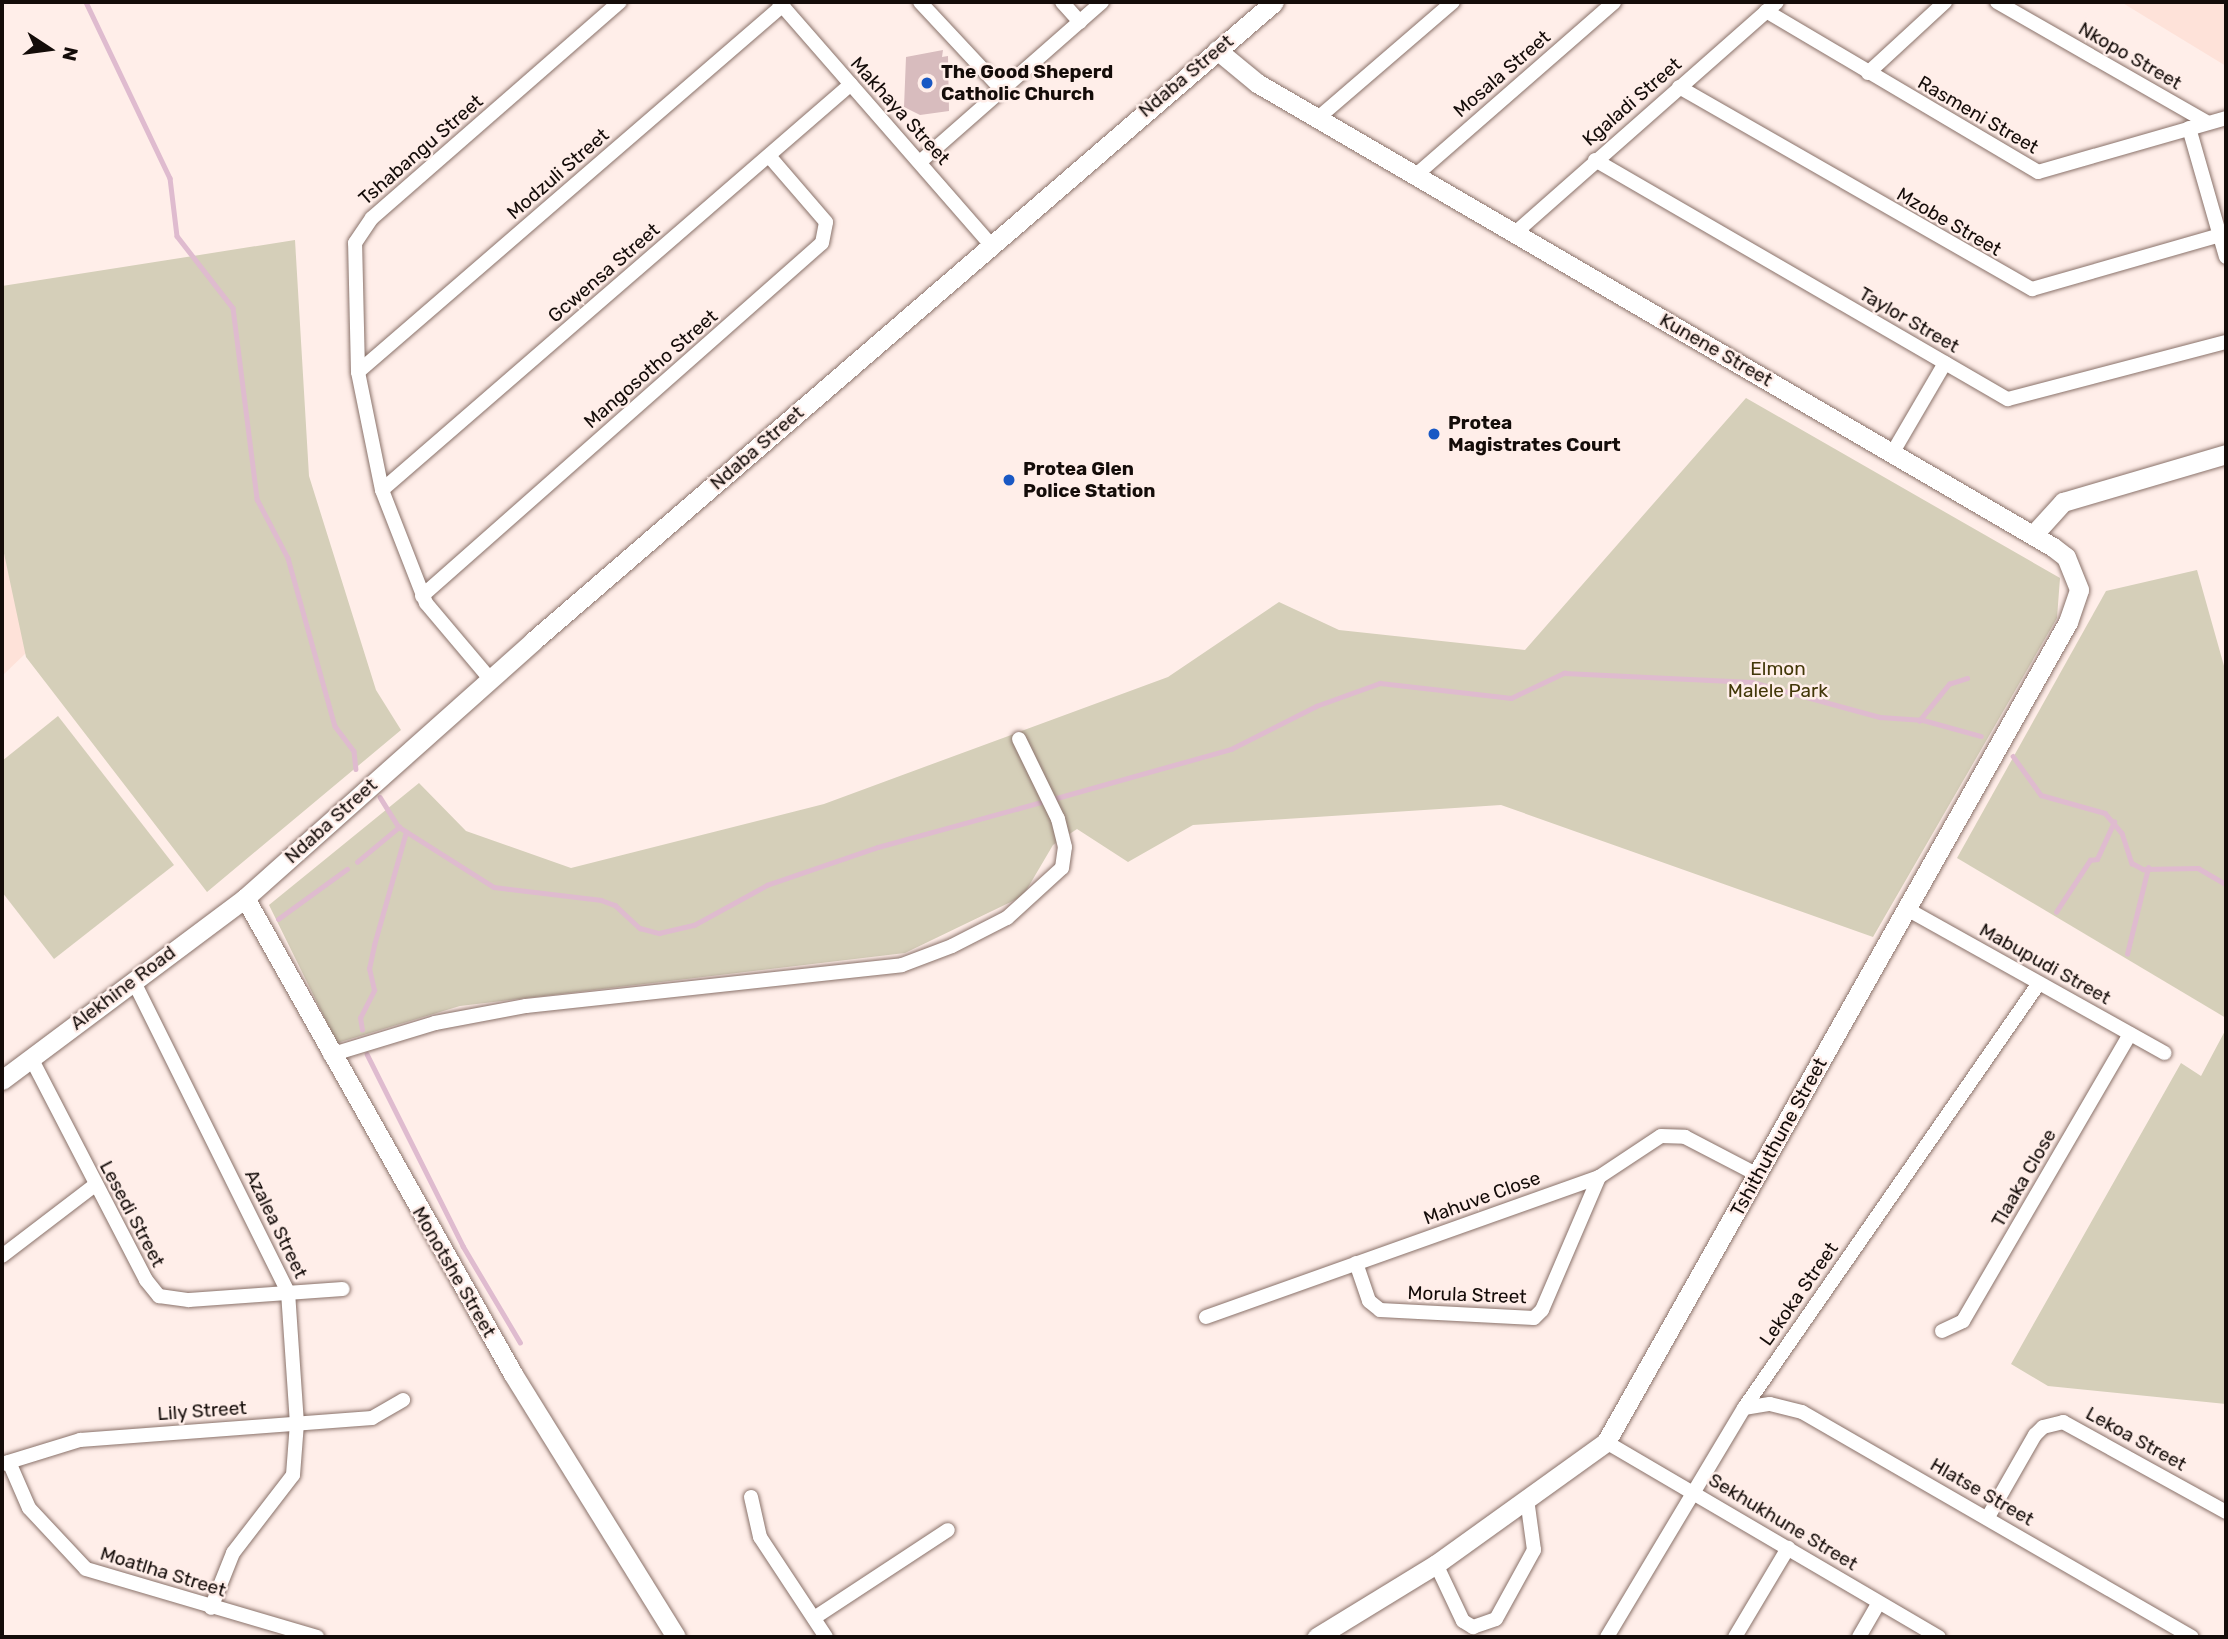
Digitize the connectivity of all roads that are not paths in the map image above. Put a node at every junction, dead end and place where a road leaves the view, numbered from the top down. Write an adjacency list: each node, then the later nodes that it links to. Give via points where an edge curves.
1 (620, 2): 32 (street, Tshabangu Street, via 361,230 353,262)
2 (920, 2): 17 (street)
3 (1062, 2): 12 (street)
4 (1102, 2): 12 (street)
5 (1274, 2): 13 (street, Ndaba Street)
6 (1453, 2): 18 (street)
7 (1614, 2): 25 (street, Mosala Street)
8 (1945, 2): 14 (street)
9 (1997, 2): 20 (street, Nkopo Street)
10 (781, 4): 15 (street, Makhaya Street); 32 (street, Modzuli Street)
11 (1772, 7): 14 (street, Rasmeni Street); 16 (street, Kgaladi Street)
12 (1080, 22): 17 (street)
13 (1217, 50): 18 (street, Kunene Street, via 1244,76); 28 (street, Ndaba Street)
14 (1868, 73): 21 (street, Rasmeni Street, via 2038,172)
15 (851, 85): 22 (street, Gcwensa Street); 24 (street, Makhaya Street)
16 (1679, 87): 23 (street, Kgaladi Street); 27 (street, Mzobe Street, via 2032,289)
17 (1002, 90): 24 (street)
18 (1318, 118): 25 (street, Kunene Street)
19 (2226, 118): 20 (street, Rasmeni Street)
20 (2208, 123): 21 (street, Rasmeni Street)
21 (2189, 128): 27 (street)
22 (769, 156): 35 (street, Gcwensa Street); 37 (street, Mangosotho Street, via 826,222 822,243)
23 (1595, 160): 26 (street, Kgaladi Street); 31 (street, Taylor Street)
24 (921, 161): 28 (street, Makhaya Street)
25 (1416, 175): 26 (street, Kunene Street)
26 (1515, 233): 33 (street, Kunene Street)
27 (2220, 235): 29 (street)
28 (992, 246): 38 (street, Ndaba Street)
29 (2226, 257)
30 (2226, 342): 31 (street, Taylor Street, via 2016,399)
31 (1945, 363): 33 (street)
32 (358, 372): 35 (street, Tshabangu Street)
33 (1893, 453): 36 (street, Kunene Street)
34 (2226, 454): 36 (street, via 2063,502)
35 (382, 490): 37 (street, Tshabangu Street)
36 (2033, 535): 41 (street, Tshithuthune Street, via 2066,557 2077,582 2078,599)
37 (422, 596): 38 (street, Tshabangu Street, via 447,634)
38 (489, 679): 40 (street, Ndaba Street)
39 (1019, 739): 46 (street, via 1058,819 1065,847 1062,868 1007,918 902,965 526,1006 435,1023)
40 (245, 898): 42 (street, Alekhine Road); 46 (street, Monotshe Street)
41 (1907, 909): 43 (street, Mabupudi Street); 49 (street, Tshithuthune Street)
42 (133, 980): 47 (street, Alekhine Road); 55 (street, Azalea Street)
43 (2039, 983): 44 (street, Mabupudi Street); 59 (street, Lekoka Street)
44 (2130, 1034): 45 (street, Mabupudi Street); 57 (street, Tlaaka Close, via 1963,1321)
45 (2165, 1053)
46 (330, 1055): 77 (street, Monotshe Street, via 598,1517)
47 (31, 1058): 48 (street, Alekhine Road); 51 (street, Lesedi Street)
48 (2, 1080)
49 (1758, 1175): 50 (street, Mahuve Close, via 1685,1137 1667,1135 1651,1139); 61 (street, Tshithuthune Street)
50 (1599, 1177): 53 (street, Mahuve Close); 53 (street, Morula Street, via 1542,1310 1534,1318 1380,1310 1369,1301)
51 (95, 1185): 52 (street); 55 (street, Lesedi Street, via 159,1296 189,1300)
52 (2, 1256)
53 (1356, 1263): 56 (street, Mahuve Close)
54 (343, 1289): 55 (street, Lesedi Street)
55 (288, 1292): 60 (street, Azalea Street)
56 (1206, 1317)
57 (1942, 1331)
58 (403, 1400): 60 (street, Lily Street, via 372,1418)
59 (1744, 1408): 63 (street, Lekoka Street); 67 (street, Hlatse Street, via 1770,1404 1802,1412)
60 (297, 1423): 62 (street, Lily Street, via 80,1440); 72 (street, Azalea Street, via 293,1475 233,1553)
61 (1606, 1441): 63 (street, Sekhukhune Street); 65 (street, Tshithuthune Street)
62 (6, 1463): 72 (street, Moatlha Street, via 29,1508 86,1569)
63 (1691, 1489): 69 (street, Sekhukhune Street); 80 (street, Lekoka Street)
64 (751, 1497): 73 (street, via 760,1537)
65 (1527, 1499): 70 (street, Tshithuthune Street); 70 (street, via 1534,1550 1496,1619 1486,1626 1463,1621)
66 (2226, 1512): 67 (street, Lekoa Street, via 2063,1423 2043,1427 2035,1435)
67 (1988, 1517): 75 (street, Hlatse Street)
68 (948, 1530): 73 (street)
69 (1788, 1548): 71 (street, Sekhukhune Street); 81 (street)
70 (1436, 1563): 74 (street, Tshithuthune Street)
71 (1879, 1603): 82 (street); 83 (street, Sekhukhune Street)
72 (211, 1608): 76 (street, Moatlha Street)
73 (814, 1618): 78 (street)
74 (1339, 1632): 79 (street, Tshithuthune Street)
75 (2171, 1632): 84 (street, Hlatse Street)
76 (317, 1637)
77 (676, 1637)
78 (826, 1637)
79 (1317, 1637)
80 (1607, 1637)
81 (1735, 1637)
82 (1859, 1637)
83 (1939, 1637)
84 (2192, 1637)

